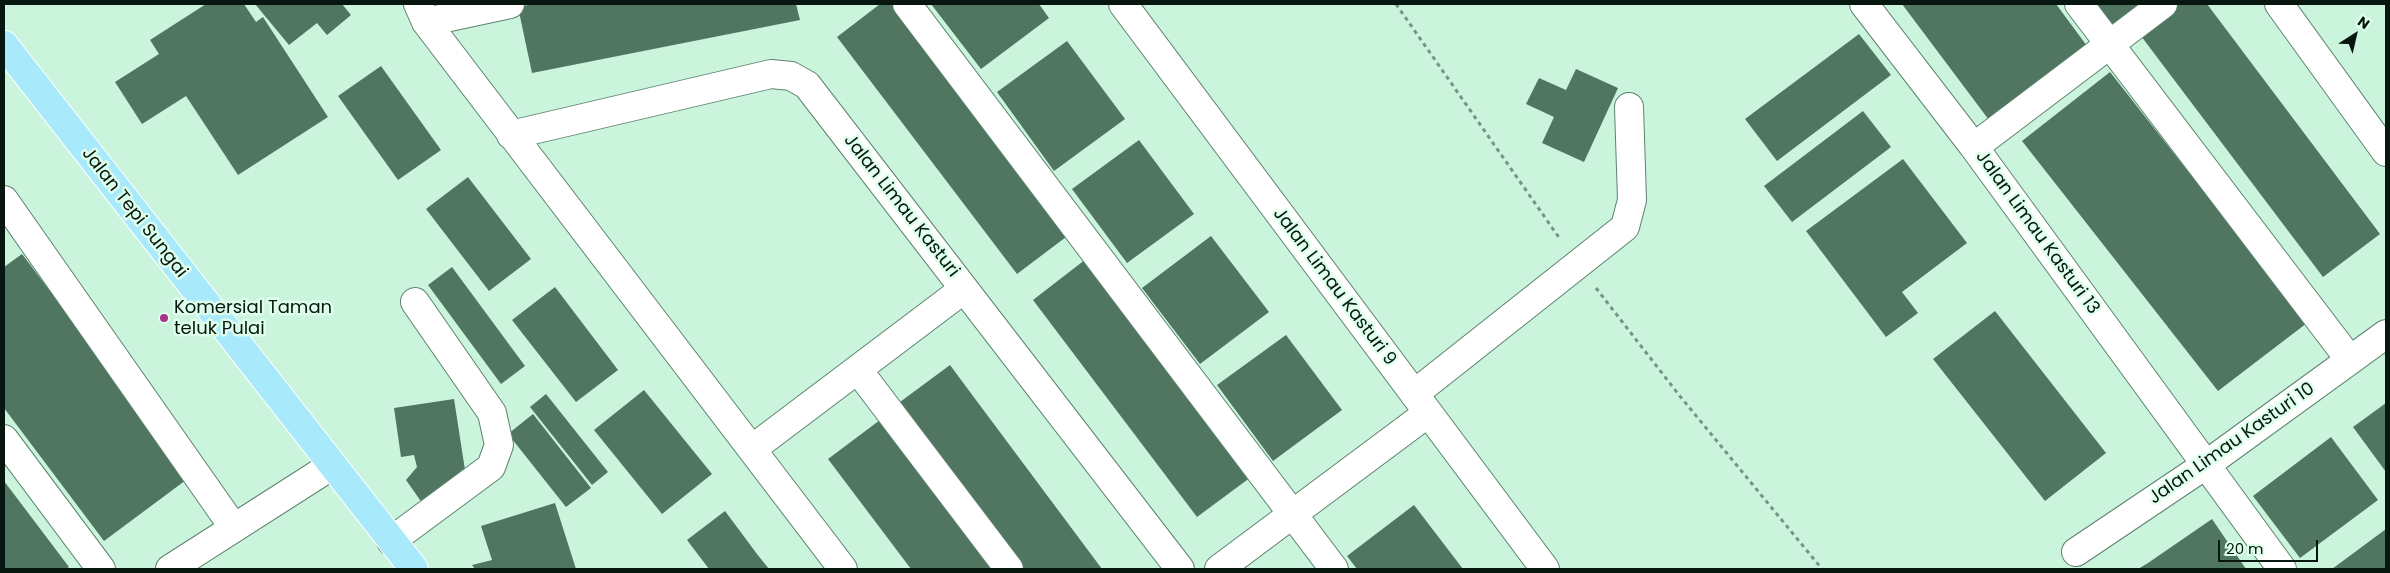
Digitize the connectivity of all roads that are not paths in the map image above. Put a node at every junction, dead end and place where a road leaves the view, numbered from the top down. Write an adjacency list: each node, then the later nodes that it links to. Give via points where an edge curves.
1 (510, 4): 8 (street)
2 (907, 4): 26 (street)
3 (1123, 4): 21 (street, Jalan Limau Kasturi 9)
4 (1864, 4): 13 (street, Jalan Limau Kasturi 13)
5 (2079, 4): 9 (street)
6 (2162, 4): 9 (street)
7 (2279, 4): 14 (street)
8 (422, 13): 12 (street)
9 (2110, 43): 13 (street); 19 (street)
10 (4, 45): 25 (main road, Jalan Tepi Sungai)
11 (1628, 107): 21 (street, via 1632,200 1624,228)
12 (511, 135): 16 (street, Jalan Limau Kasturi, via 771,74 791,76 807,85); 23 (street)
13 (1974, 147): 24 (street, Jalan Limau Kasturi 13)
14 (2386, 152)
15 (4, 200): 27 (street)
16 (964, 289): 20 (street); 35 (street, Jalan Limau Kasturi)
17 (415, 302): 28 (street, via 492,413 499,445 491,468)
18 (2386, 334): 19 (street, Jalan Limau Kasturi 10)
19 (2350, 360): 24 (street, Jalan Limau Kasturi 10)
20 (858, 370): 23 (street); 34 (street)
21 (1421, 404): 26 (street); 38 (street, Jalan Limau Kasturi 9)
22 (4, 439): 30 (street)
23 (752, 449): 33 (street)
24 (2207, 464): 29 (street, Jalan Limau Kasturi 10); 39 (street, Jalan Limau Kasturi 13)
25 (331, 466): 27 (street); 28 (main road, Jalan Tepi Sungai)
26 (1293, 514): 36 (street); 37 (street)
27 (234, 528): 31 (street)
28 (391, 541): 32 (main road, Jalan Tepi Sungai)
29 (2076, 552)
30 (101, 569)
31 (170, 569)
32 (414, 569)
33 (843, 569)
34 (1009, 569)
35 (1180, 569)
36 (1220, 569)
37 (1334, 569)
38 (1545, 569)
39 (2282, 569)

